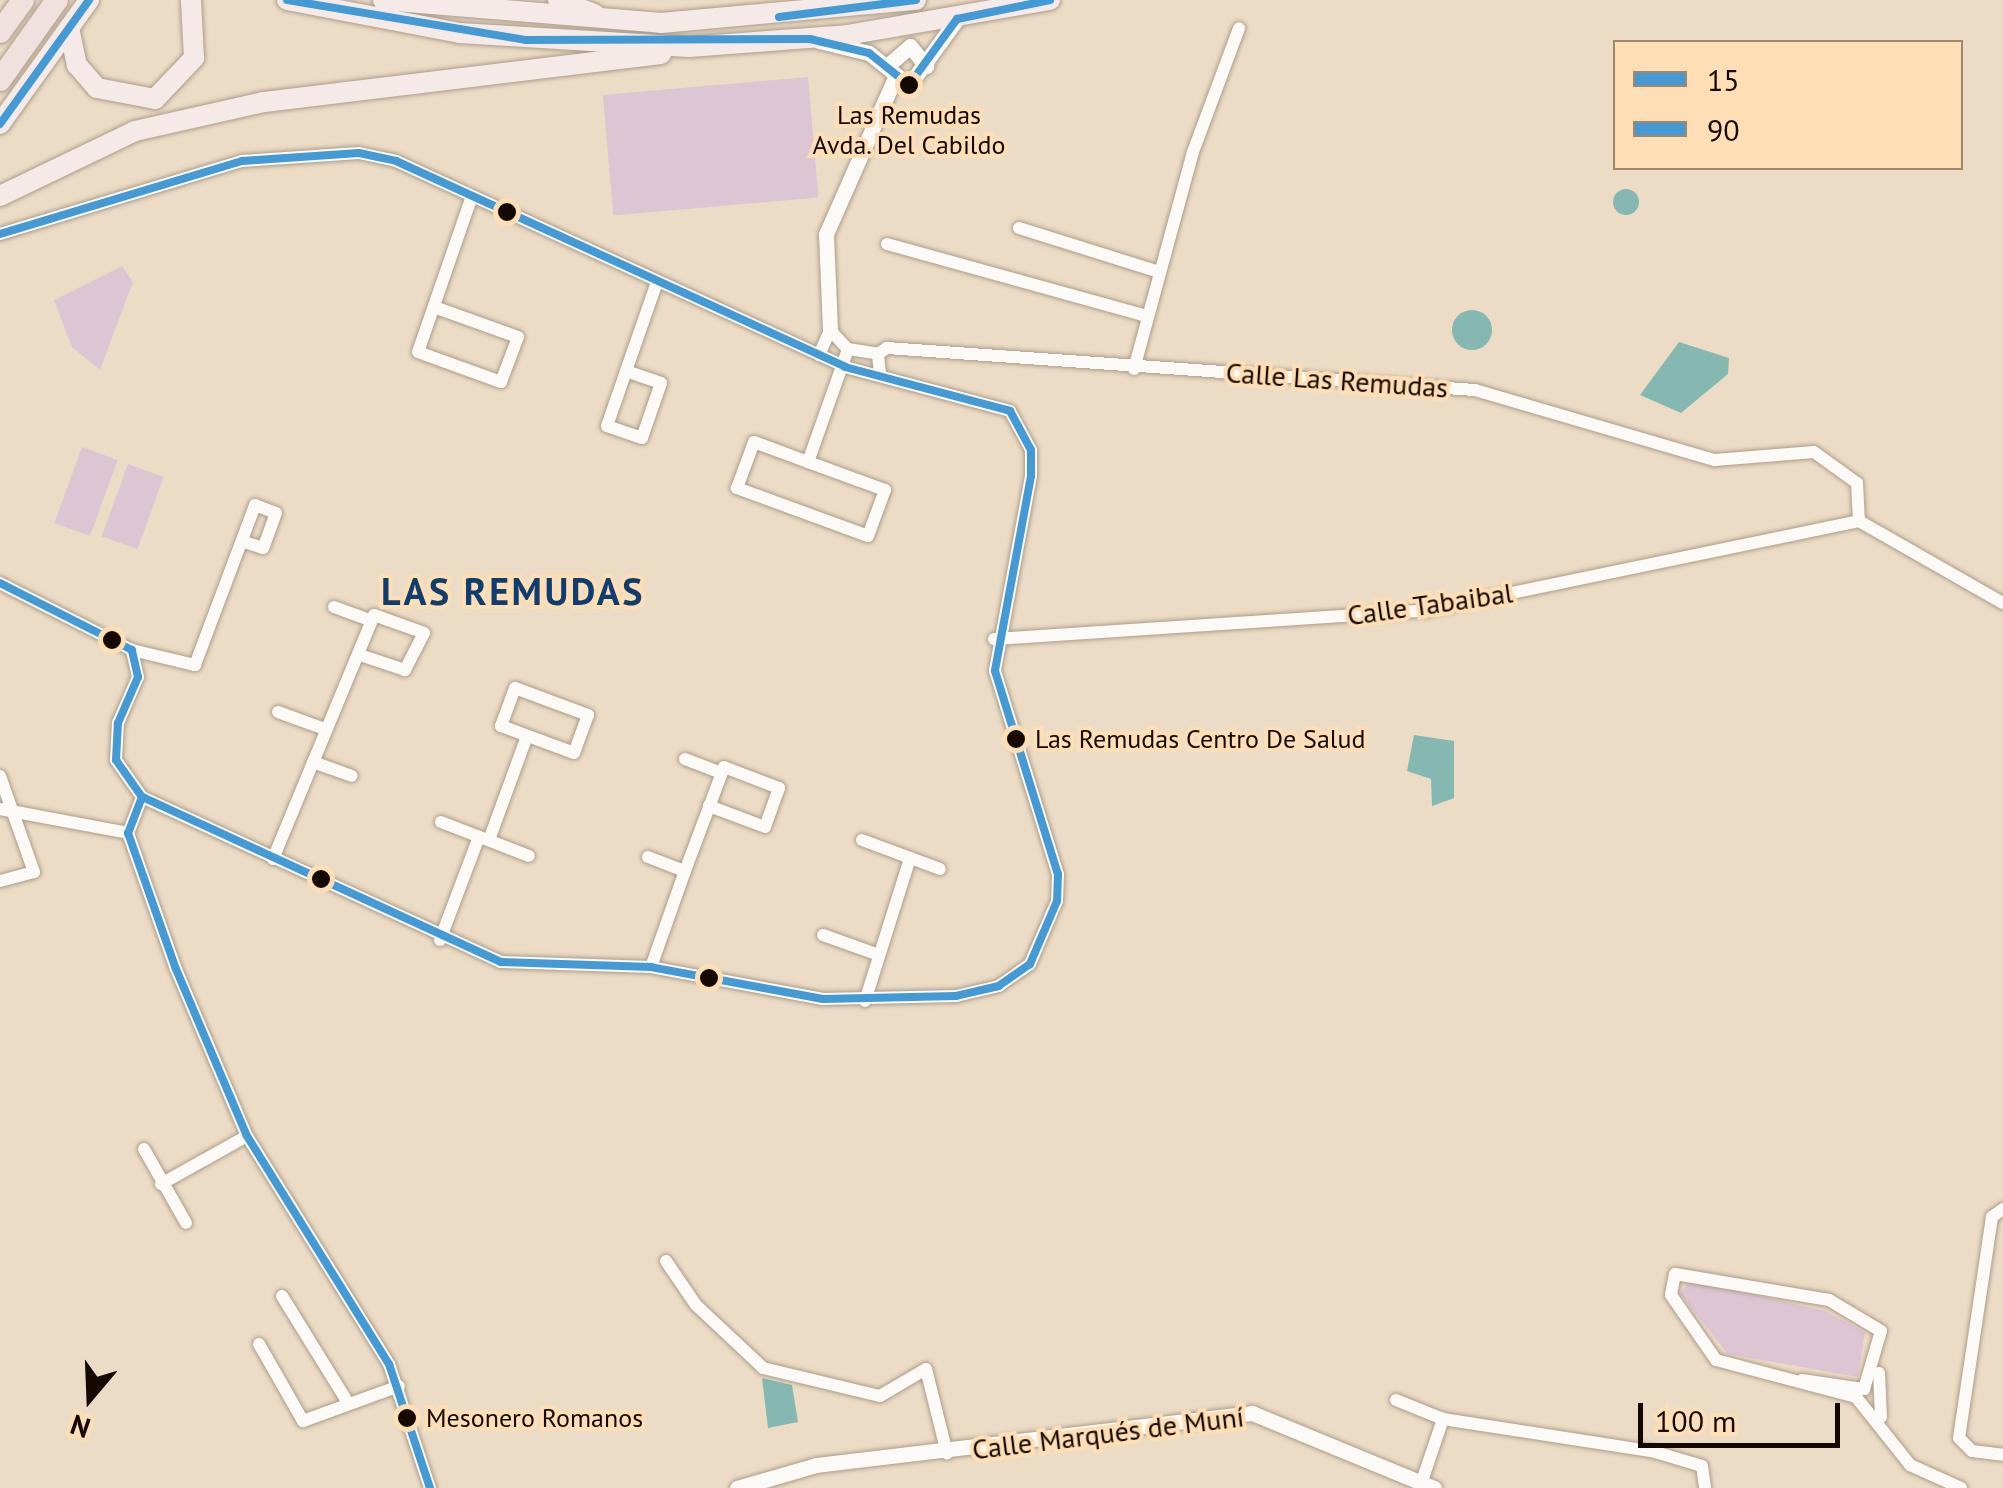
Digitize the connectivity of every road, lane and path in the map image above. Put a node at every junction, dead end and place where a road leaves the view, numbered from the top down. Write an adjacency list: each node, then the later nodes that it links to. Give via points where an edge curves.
1 (23, 0): 14 (highway)
2 (57, 0): 19 (highway)
3 (89, 0): 12 (main road)
4 (191, 0): 12 (main road, via 194,58 154,99 96,88 77,64)
5 (287, 0): 16 (main road, via 476,35)
6 (383, 0): 11 (main road)
7 (558, 0): 11 (main road)
8 (916, 0): 11 (main road)
9 (1050, 0): 10 (main road)
10 (956, 19): 15 (main road); 17 (street)
11 (660, 23)
12 (70, 28): 20 (main road)
13 (1240, 28): 26 (street)
14 (0, 32)
15 (810, 39): 16 (main road); 18 (street)
16 (689, 46): 21 (main road, via 598,67 264,102 135,131)
17 (926, 66): 18 (street, via 917,82); 18 (street, via 903,46)
18 (891, 73): 30 (street, via 826,234)
19 (0, 80)
20 (0, 124)
21 (0, 196)
22 (472, 196): 24 (street, via 396,162 300,152); 27 (street); 28 (street)
23 (1018, 228): 26 (street)
24 (0, 234)
25 (887, 244): 29 (street)
26 (1159, 272): 29 (street)
27 (657, 282): 33 (street); 36 (street)
28 (434, 307): 28 (street, via 418,352 501,382 518,337)
29 (1146, 316): 35 (street)
30 (830, 330): 31 (street); 33 (street)
31 (848, 349): 32 (street, Calle Las Remudas); 34 (street)
32 (878, 354): 35 (street, Calle Las Remudas, via 887,348); 37 (street)
33 (819, 355): 34 (street)
34 (845, 367): 37 (street); 38 (street)
35 (1134, 368): 39 (street, Calle Las Remudas, via 1389,378 1526,400 1715,460 1814,452 1857,484)
36 (626, 370): 36 (street, via 607,426 642,438 661,383)
37 (880, 374): 45 (street, via 986,400 1024,427 1031,476)
38 (808, 462): 38 (street, via 754,442 737,488 868,536 885,490)
39 (1860, 521): 42 (street); 45 (street, Calle Tabaibal, via 1430,610)
40 (242, 541): 48 (street, via 201,658 184,667)
41 (0, 583): 46 (street)
42 (2003, 603)
43 (334, 607): 44 (street)
44 (372, 620): 47 (street); 47 (street, via 424,632 404,670)
45 (994, 639): 77 (street, via 995,671 1058,874 1046,932 1030,964 1000,986)
46 (132, 650): 48 (street); 49 (street)
47 (360, 655): 51 (street)
48 (169, 662): 49 (street)
49 (138, 677): 58 (street, via 116,740 116,760)
50 (278, 712): 51 (street)
51 (325, 728): 54 (street)
52 (528, 736): 52 (street, via 574,754 588,714 515,688 501,726); 64 (street)
53 (685, 759): 55 (street)
54 (313, 762): 57 (street); 69 (street)
55 (721, 773): 59 (street); 59 (street, via 780,788 765,827)
56 (0, 776): 61 (street)
57 (352, 776)
58 (142, 797): 63 (street); 69 (street)
59 (709, 806): 71 (street)
60 (0, 809): 61 (street)
61 (17, 810): 63 (street); 72 (street, via 34,872)
62 (441, 822): 64 (street)
63 (128, 833): 78 (street)
64 (484, 838): 66 (street); 74 (street)
65 (862, 840): 68 (street)
66 (529, 856)
67 (648, 858): 71 (street)
68 (910, 858): 70 (street); 75 (street)
69 (272, 860): 74 (street)
70 (940, 869)
71 (685, 871): 76 (street)
72 (0, 881)
73 (822, 935): 75 (street)
74 (440, 940): 76 (street, via 501,962)
75 (876, 954): 77 (street)
76 (651, 968): 77 (street)
77 (865, 1001)
78 (247, 1136): 80 (street); 88 (street)
79 (144, 1149): 80 (street)
80 (160, 1184): 82 (street)
81 (2003, 1210): 94 (street, via 1992,1217 1960,1438 1972,1451)
82 (186, 1223)
83 (666, 1261): 93 (street, via 696,1305 762,1368 880,1396 926,1369)
84 (282, 1296): 90 (street)
85 (258, 1344): 90 (street, via 303,1421)
86 (1880, 1358): 87 (street, via 1864,1389); 87 (street, via 1878,1326 1829,1300 1676,1274 1672,1295 1716,1360); 92 (street, via 1875,1398)
87 (1802, 1380): 92 (street, via 1862,1400)
88 (399, 1386): 90 (street); 96 (street)
89 (1396, 1400): 91 (street)
90 (348, 1404)
91 (1442, 1419): 95 (street); 98 (street, via 1702,1466)
92 (1896, 1446): 99 (street, via 1910,1465)
93 (948, 1453): 95 (street, Calle Marqués de Muní, via 1252,1413); 97 (street, Calle Marqués de Muní, via 816,1465)
94 (2003, 1455)
95 (1428, 1486)
96 (430, 1488)
97 (737, 1488)
98 (1705, 1488)
99 (1961, 1488)

